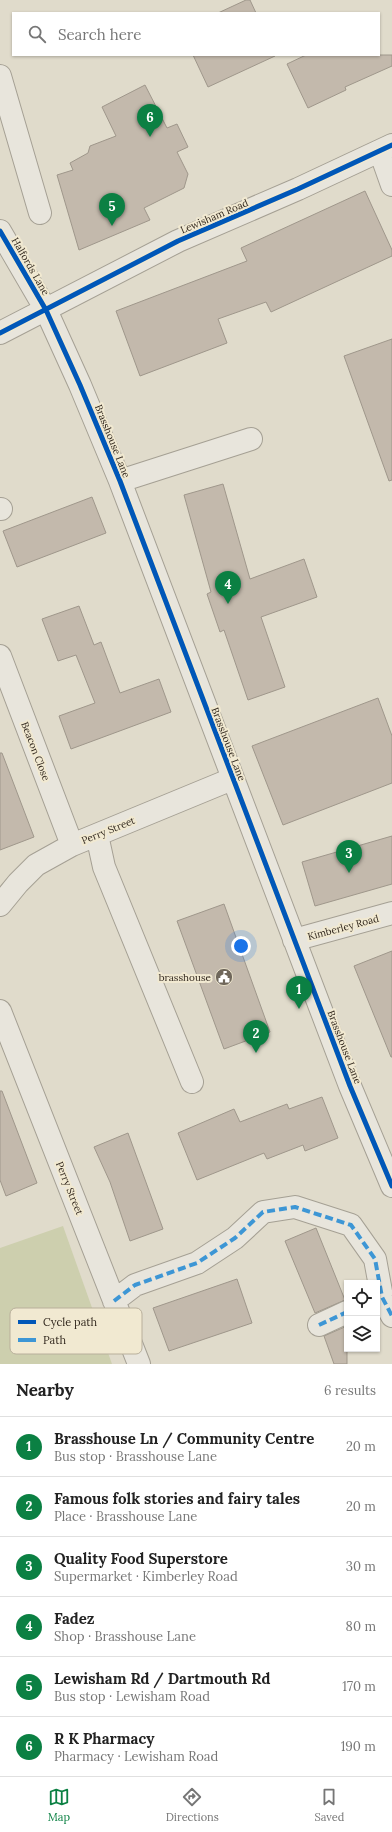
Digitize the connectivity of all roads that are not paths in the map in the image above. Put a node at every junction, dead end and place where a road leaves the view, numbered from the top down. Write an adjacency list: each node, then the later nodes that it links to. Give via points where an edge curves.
1 (0, 76): 2 (street)
2 (9, 139): 5 (street)
3 (386, 148): 4 (street); 7 (street, Lewisham Road, via 178,241)
4 (392, 185)
5 (40, 213)
6 (0, 231): 7 (street, Halfords Lane)
7 (46, 310): 8 (street, Lewisham Road); 10 (street, Brasshouse Lane)
8 (0, 333)
9 (251, 439): 10 (street)
10 (120, 481): 12 (street, Brasshouse Lane)
11 (0, 656): 14 (street, Beacon Close)
12 (232, 779): 13 (street, Perry Street); 17 (street, Brasshouse Lane)
13 (97, 835): 14 (street, Perry Street); 19 (street, via 104,867)
14 (72, 845): 15 (street, Perry Street, via 36,865)
15 (0, 905)
16 (392, 913): 17 (street, Kimberley Road)
17 (294, 940): 20 (street, Brasshouse Lane, via 350,1086)
18 (0, 1011): 23 (street, Perry Street)
19 (192, 1082)
20 (392, 1186)
21 (378, 1280): 23 (street, via 375,1259 351,1225 295,1207 263,1212 235,1238 197,1263 135,1285)
22 (380, 1298): 26 (street)
23 (114, 1301): 24 (street, Perry Street)
24 (117, 1308)
25 (344, 1313): 27 (street)
26 (392, 1316)
27 (319, 1325)
28 (135, 1354): 29 (street, Perry Street)
29 (139, 1364)

